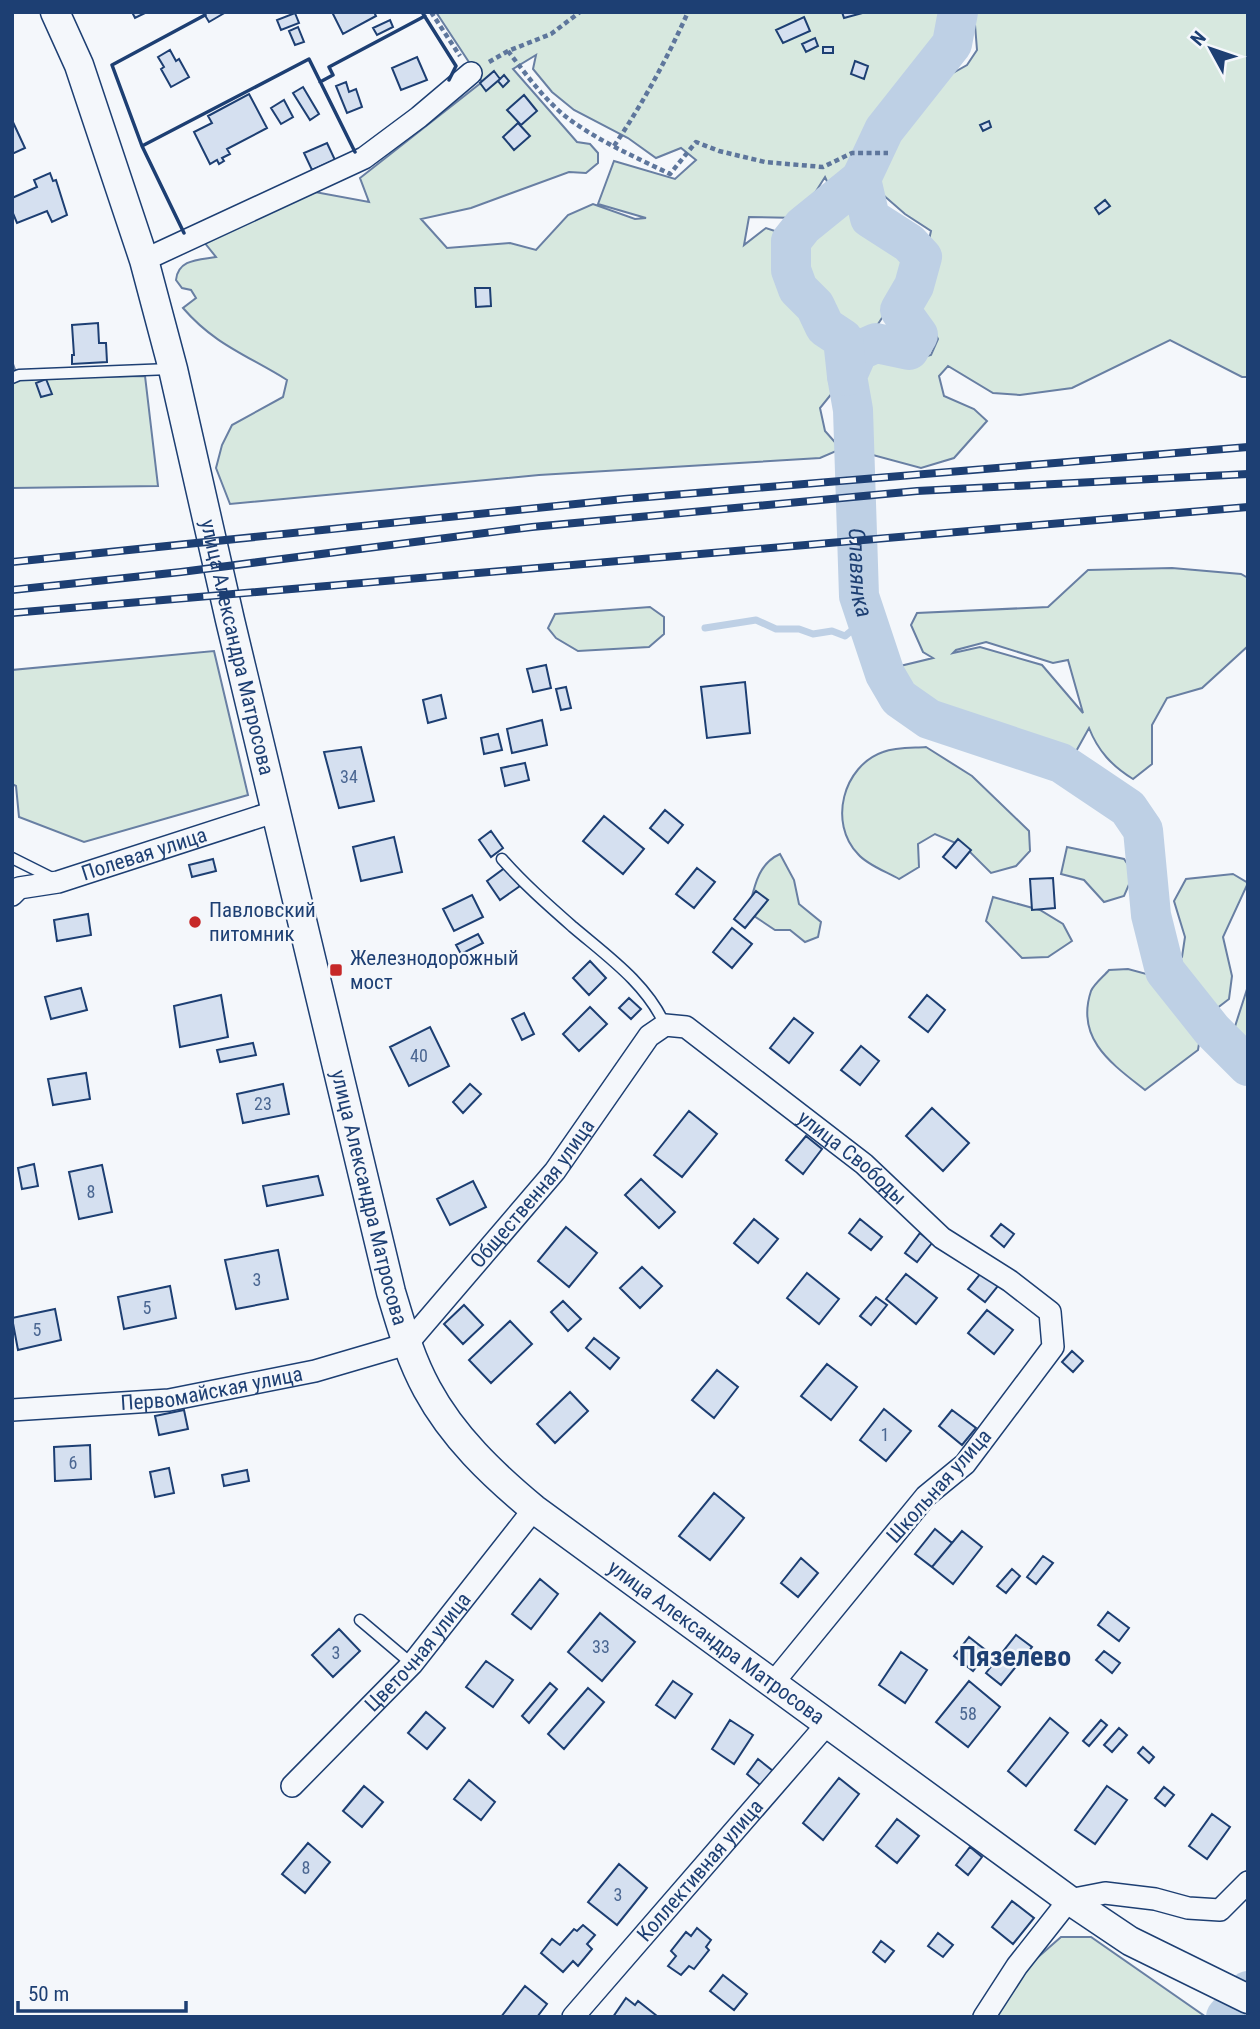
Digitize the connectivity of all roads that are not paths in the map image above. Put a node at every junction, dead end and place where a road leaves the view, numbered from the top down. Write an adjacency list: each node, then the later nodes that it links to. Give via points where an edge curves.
1 (55, 12): 3 (main road, улица Александра Матросова, via 79,65)
2 (471, 73): 3 (street, via 364,158)
3 (144, 260): 4 (main road, улица Александра Матросова)
4 (173, 369): 5 (lane, via 19,374); 6 (main road, улица Александра Матросова)
5 (12, 378)
6 (277, 811): 9 (street, Полевая улица); 13 (main road, улица Александра Матросова)
7 (12, 858): 9 (lane)
8 (502, 859): 11 (lane, via 630,975 658,1009)
9 (58, 881): 10 (street, Полевая улица, via 19,888)
10 (12, 895)
11 (657, 1030): 12 (street, улица Свободы, via 686,1027 864,1164 942,1238); 13 (street, Общественная улица, via 555,1171)
12 (1050, 1312): 18 (street, Школьная улица, via 1053,1347 965,1464 926,1496)
13 (407, 1344): 14 (street, Первомайская улица, via 315,1371 169,1400); 15 (main road, улица Александра Матросова, via 447,1422 474,1455)
14 (12, 1410)
15 (534, 1509): 17 (street, Цветочная улица); 18 (main road, улица Александра Матросова)
16 (360, 1619): 17 (lane)
17 (412, 1664): 20 (street, Цветочная улица)
18 (773, 1683): 19 (main road, улица Александра Матросова)
19 (828, 1723): 22 (main road, улица Александра Матросова); 24 (street, Коллективная улица)
20 (292, 1786)
21 (1248, 1882): 22 (street, via 1220,1910 1105,1893)
22 (1069, 1900): 23 (main road, улица Александра Матросова, via 1130,1941); 25 (street)
23 (1248, 2000)
24 (573, 2017)
25 (984, 2017)

